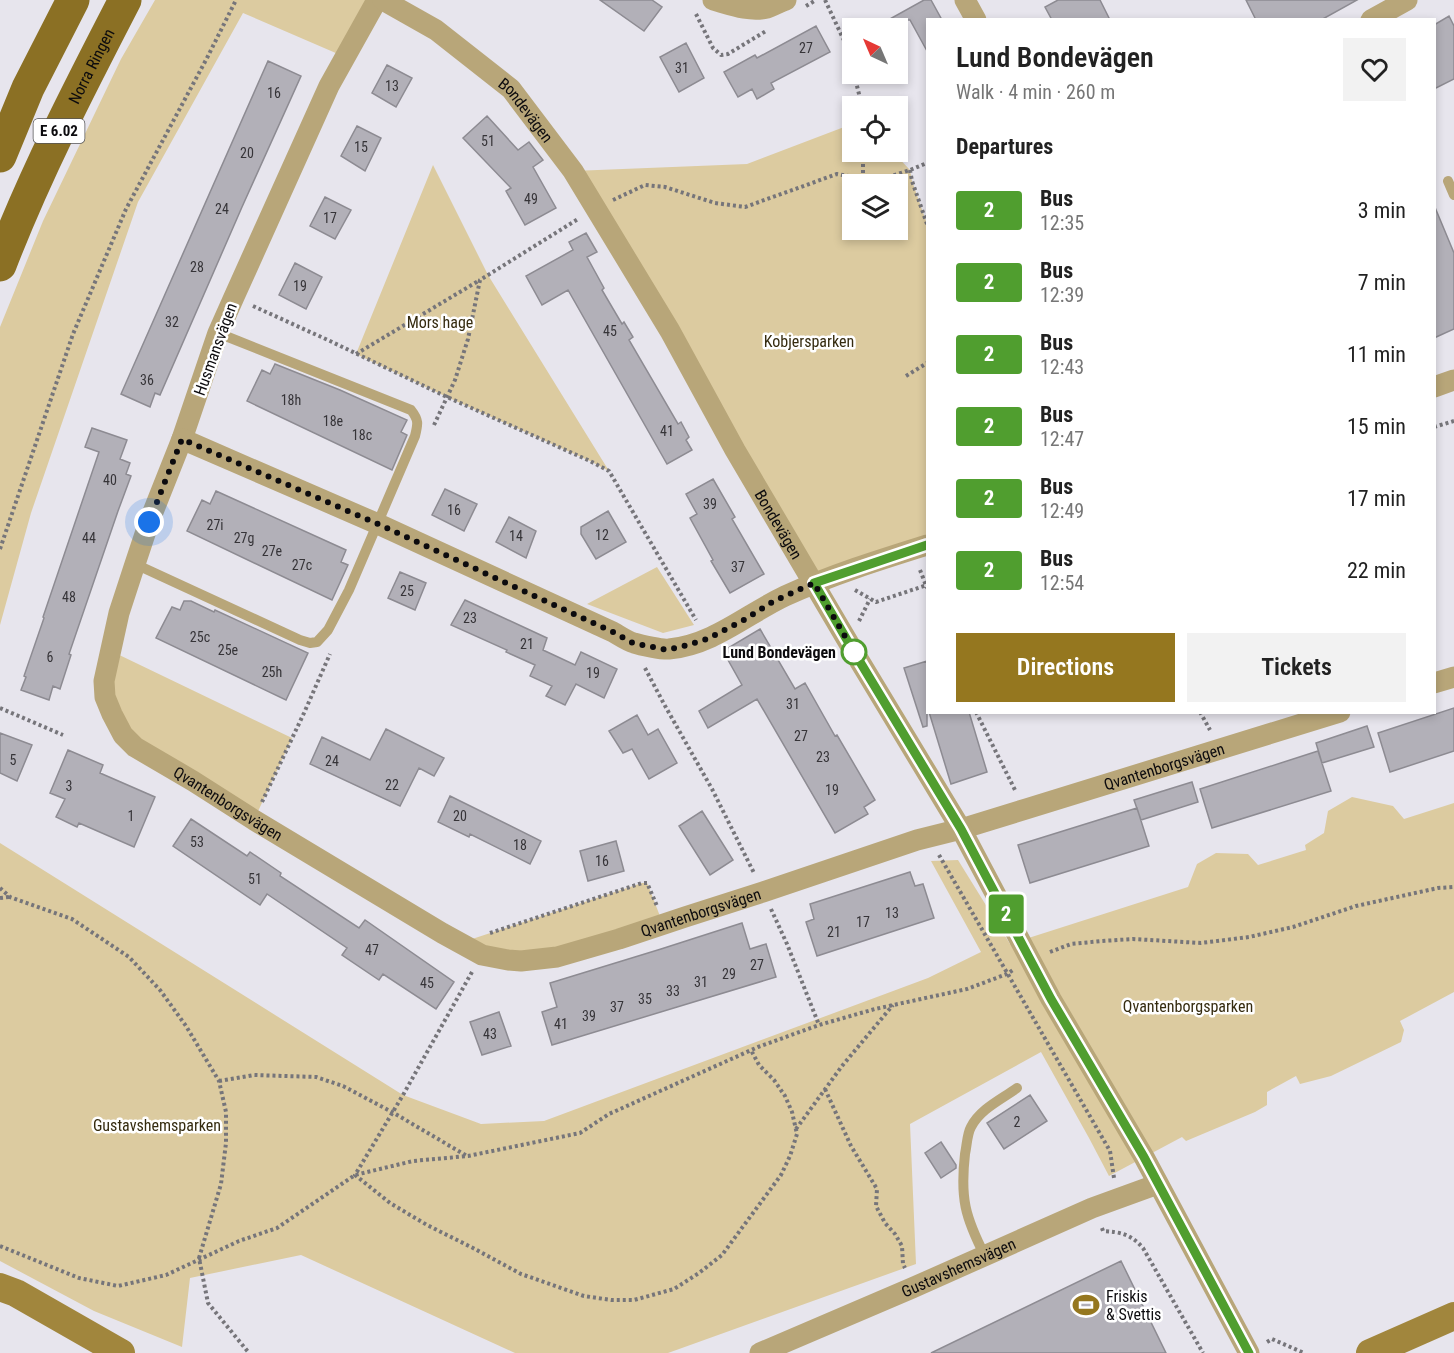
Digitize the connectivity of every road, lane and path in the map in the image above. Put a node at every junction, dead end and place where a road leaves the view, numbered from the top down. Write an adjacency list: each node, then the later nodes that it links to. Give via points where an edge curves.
1 (73, 0): 14 (main road, E 6.02, via 28,88)
2 (124, 0): 23 (main road, Norra Ringen / E 6.02, via 67,112)
3 (236, 0): 37 (path, via 126,209 73,334)
4 (377, 0): 25 (street, Husmansvägen, via 329,86)
5 (383, 0): 21 (street, Bondevägen, via 436,30 511,89 573,171)
6 (713, 0): 7 (street, via 749,9 767,8)
7 (786, 0)
8 (825, 0): 13 (path)
9 (965, 0): 11 (street)
10 (1407, 0): 12 (street)
11 (975, 18)
12 (1375, 18)
13 (842, 36)
14 (0, 156)
15 (926, 163): 16 (path)
16 (910, 170): 17 (path); 22 (path)
17 (898, 174)
18 (842, 175): 21 (path, via 746,207 645,185)
19 (1448, 181): 20 (lane)
20 (1454, 195)
21 (595, 208): 40 (street, Bondevägen)
22 (926, 221)
23 (0, 265)
24 (480, 280): 27 (path)
25 (234, 297): 26 (street, Husmansvägen); 27 (path)
26 (218, 333): 34 (street, Husmansvägen); 35 (lane, via 411,410 418,424 415,436)
27 (356, 354): 42 (path, via 609,471)
28 (926, 364): 29 (path)
29 (906, 376)
30 (1454, 381): 31 (street)
31 (1436, 386)
32 (1454, 421): 33 (path)
33 (1436, 427)
34 (182, 439): 35 (street); 38 (street, Husmansvägen)
35 (378, 524): 38 (lane, via 339,610 317,642 300,640); 43 (street)
36 (926, 545): 39 (street)
37 (0, 549)
38 (135, 564): 47 (street, Husmansvägen, via 104,681)
39 (834, 576): 40 (street); 41 (path, via 876,602)
40 (814, 583): 42 (street); 52 (street, Bondevägen)
41 (926, 585)
42 (707, 639): 43 (street, via 667,650)
43 (633, 643): 56 (path)
44 (1454, 677): 45 (street)
45 (1436, 682)
46 (0, 708): 50 (path)
47 (112, 714): 60 (street, Qvantenborgsvägen, via 135,747)
48 (977, 714): 51 (path)
49 (1334, 714): 51 (street, Qvantenborgsvägen)
50 (63, 735)
51 (1026, 809): 52 (street, Qvantenborgsvägen)
52 (961, 829): 53 (street, Qvantenborgsvägen); 62 (street, Bondevägen)
53 (929, 837): 56 (street, Qvantenborgsvägen); 63 (path)
54 (1454, 887): 62 (path, via 1356,906 1249,937 1201,943 1133,939 1071,944)
55 (0, 888): 57 (path)
56 (764, 892): 59 (street, Qvantenborgsvägen); 65 (path)
57 (10, 897): 58 (path); 67 (path, via 72,919 129,957 160,990)
58 (0, 898)
59 (663, 924): 60 (path, via 647,883 642,883); 61 (street, Qvantenborgsvägen, via 557,957 521,961)
60 (460, 943): 61 (street, Qvantenborgsvägen)
61 (482, 956): 70 (path)
62 (1030, 960): 63 (path); 74 (street, Bondevägen)
63 (1007, 974): 64 (path, via 968,989); 74 (path, via 1110,1151 1114,1178)
64 (894, 1005): 65 (path); 68 (path)
65 (819, 1025): 66 (path)
66 (751, 1050): 71 (path, via 785,1096); 72 (path, via 609,1114 580,1133)
67 (219, 1081): 70 (path, via 254,1075 316,1077 343,1086); 78 (path, via 226,1112 226,1143 221,1184)
68 (825, 1089): 71 (path); 80 (path, via 851,1146 877,1189 876,1206 902,1246 903,1264)
69 (1017, 1089): 77 (lane, via 981,1114 971,1127 967,1143 963,1171 966,1214)
70 (392, 1112): 72 (path); 73 (path)
71 (796, 1130): 73 (path, via 781,1175 722,1255 674,1289 634,1300 584,1296 521,1274 390,1203)
72 (468, 1156): 73 (path, via 413,1161)
73 (355, 1175): 78 (path, via 277,1228)
74 (1158, 1184): 77 (street, Gustavshemsvägen, via 1092,1208); 87 (street, Bondevägen)
75 (1103, 1231): 86 (path, via 1136,1239)
76 (0, 1246): 78 (path, via 79,1278 118,1286 166,1275)
77 (985, 1256): 80 (street, Gustavshemsvägen)
78 (199, 1258): 84 (path, via 208,1303)
79 (0, 1287): 83 (street)
80 (912, 1288): 85 (street, Gustavshemsvägen)
81 (1454, 1316): 89 (street)
82 (1272, 1339): 88 (path)
83 (121, 1353)
84 (249, 1353)
85 (760, 1353)
86 (1203, 1353)
87 (1249, 1353)
88 (1304, 1353)
89 (1370, 1353)

